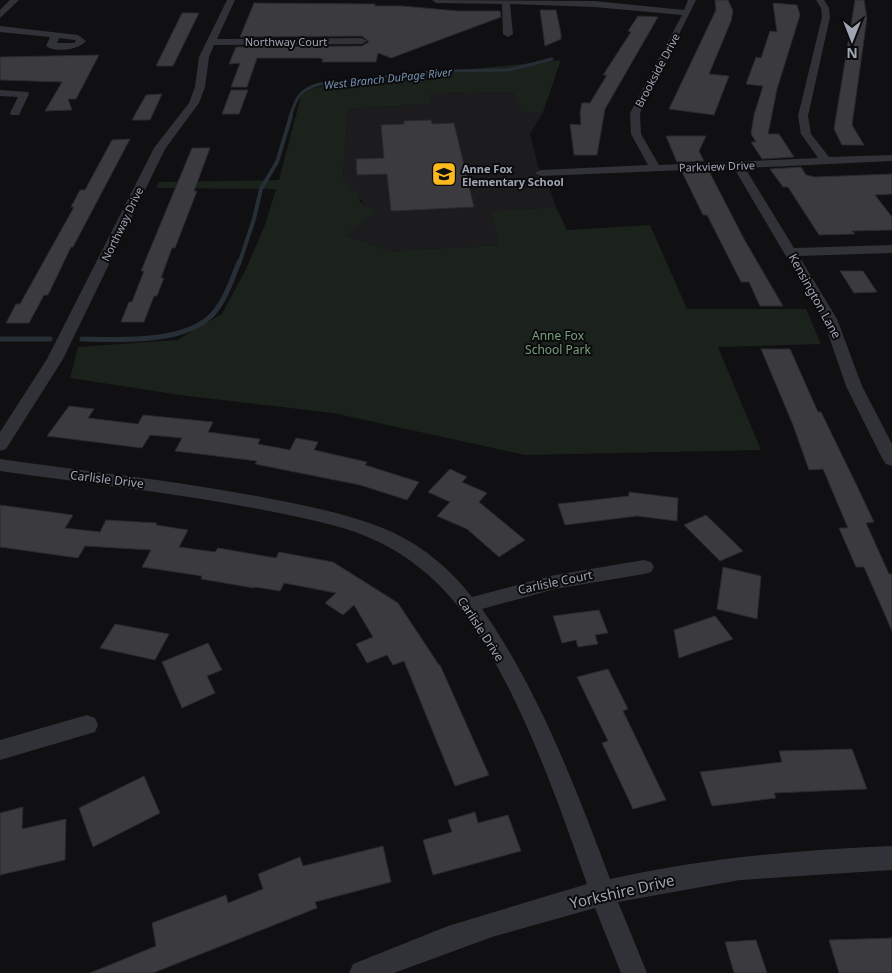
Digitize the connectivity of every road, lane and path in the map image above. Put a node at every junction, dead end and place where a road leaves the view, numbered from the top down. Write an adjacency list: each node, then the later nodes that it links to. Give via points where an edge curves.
1 (14, 0): 9 (street)
2 (231, 0): 14 (street, Northway Drive)
3 (436, 0): 6 (street)
4 (692, 0): 8 (street, Brookside Drive)
5 (820, 0): 18 (street, via 826,8 826,17 804,124 811,142)
6 (474, 1): 7 (street)
7 (506, 2): 8 (street, via 603,4); 11 (street)
8 (687, 13): 20 (street, Brookside Drive, via 635,113 636,134)
9 (0, 15)
10 (0, 30): 12 (street)
11 (508, 34)
12 (56, 35)
13 (362, 41): 14 (street, Northway Court)
14 (211, 42): 24 (street, Northway Drive, via 204,57 194,103 156,155 56,359)
15 (0, 93): 16 (street, via 24,94)
16 (16, 113)
17 (892, 158): 18 (street, Parkview Drive)
18 (826, 161): 19 (street, Parkview Drive)
19 (738, 165): 20 (street, Parkview Drive); 23 (street, Kensington Lane)
20 (655, 168): 21 (street, Parkview Drive)
21 (541, 173)
22 (892, 249): 23 (street)
23 (791, 252): 25 (street, Kensington Lane, via 830,320 854,386)
24 (0, 445)
25 (892, 460)
26 (0, 466): 28 (street, Carlisle Drive, via 192,490 255,501 360,528 388,538 427,564)
27 (644, 567): 28 (street, Carlisle Court, via 543,583)
28 (468, 606): 32 (street, Carlisle Drive, via 495,648 539,732)
29 (87, 725): 30 (street)
30 (0, 750)
31 (892, 858): 32 (street, Yorkshire Drive, via 826,860 719,871)
32 (604, 894): 33 (street, Yorkshire Drive, via 498,922 408,953); 34 (street, Carlisle Drive)
33 (362, 973)
34 (634, 973)

